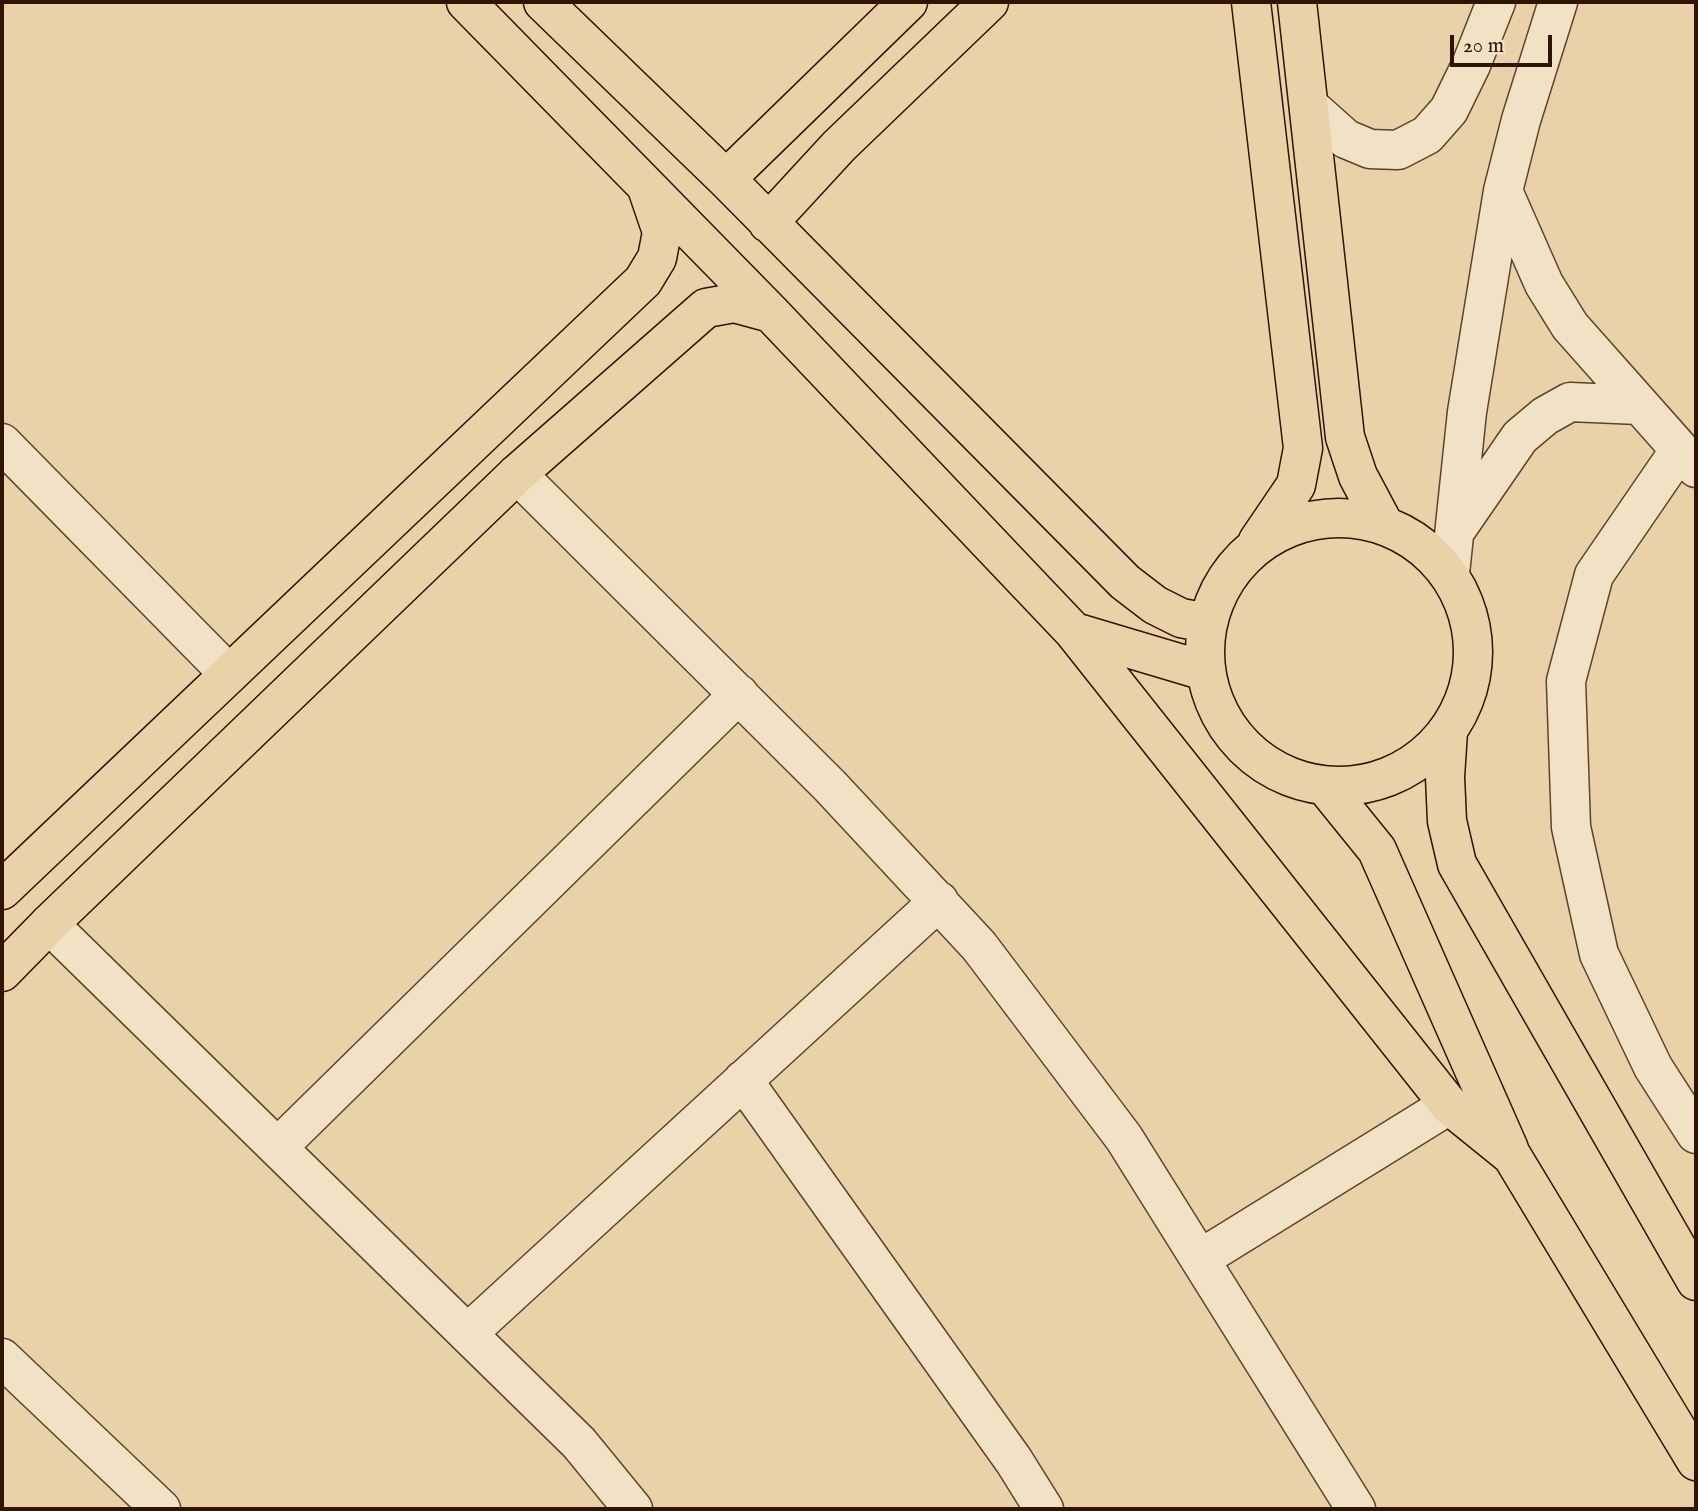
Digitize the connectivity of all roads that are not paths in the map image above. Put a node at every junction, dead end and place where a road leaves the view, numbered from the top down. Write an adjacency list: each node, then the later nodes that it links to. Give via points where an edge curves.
1 (466, 2): 11 (main road)
2 (543, 2): 10 (main road)
3 (908, 2): 10 (main road)
4 (989, 2): 13 (main road, via 839,146)
5 (1251, 2): 21 (main road, via 1303,448 1296,485)
6 (1297, 2): 9 (main road)
7 (1496, 2): 9 (street, via 1449,110 1427,135 1398,150 1370,149 1346,139)
8 (1558, 2): 12 (street)
9 (1309, 106): 19 (main road, via 1345,437 1358,476)
10 (726, 179): 13 (main road)
11 (646, 186): 14 (main road); 26 (main road, via 662,232 656,258 643,281)
12 (1503, 191): 15 (street, via 1556,304); 20 (street, via 1467,412)
13 (768, 223): 23 (main road, via 1125,582 1181,618)
14 (771, 313): 18 (main road, via 734,303 706,308); 24 (main road)
15 (1639, 405): 17 (street); 20 (street, via 1570,402 1545,416 1520,437)
16 (2, 443): 26 (street)
17 (1688, 459): 36 (street, via 1594,575 1566,681 1571,827 1599,954 1653,1067)
18 (517, 474): 27 (street); 32 (main road)
19 (1383, 523): 21 (main road, via 1339,516 1293,524); 22 (main road, via 1420,543)
20 (1454, 534): 22 (street)
21 (1254, 547): 23 (main road, via 1224,581)
22 (1450, 573): 28 (main road, via 1468,611 1474,652 1467,694)
23 (1207, 623): 25 (main road)
24 (1074, 632): 25 (main road); 35 (main road)
25 (1205, 671): 29 (main road, via 1219,714 1245,750 1283,775)
26 (229, 674): 30 (main road)
27 (739, 694): 31 (street); 37 (street)
28 (1448, 731): 29 (main road, via 1424,757 1394,775 1361,785); 40 (main road, via 1447,821 1457,864)
29 (1326, 787): 38 (main road, via 1377,850)
30 (2, 890)
31 (939, 901): 34 (street); 39 (street, via 979,946 1124,1139)
32 (49, 924): 33 (main road); 37 (street)
33 (2, 972)
34 (743, 1080): 41 (street); 46 (street)
35 (1449, 1105): 38 (main road); 39 (street)
36 (1696, 1134)
37 (278, 1147): 41 (street)
38 (1512, 1156): 43 (main road)
39 (1200, 1259): 47 (street)
40 (1696, 1281)
41 (468, 1333): 45 (street, via 579,1443)
42 (7, 1374): 44 (street)
43 (1696, 1461)
44 (161, 1509)
45 (633, 1509)
46 (1044, 1509)
47 (1356, 1509)

